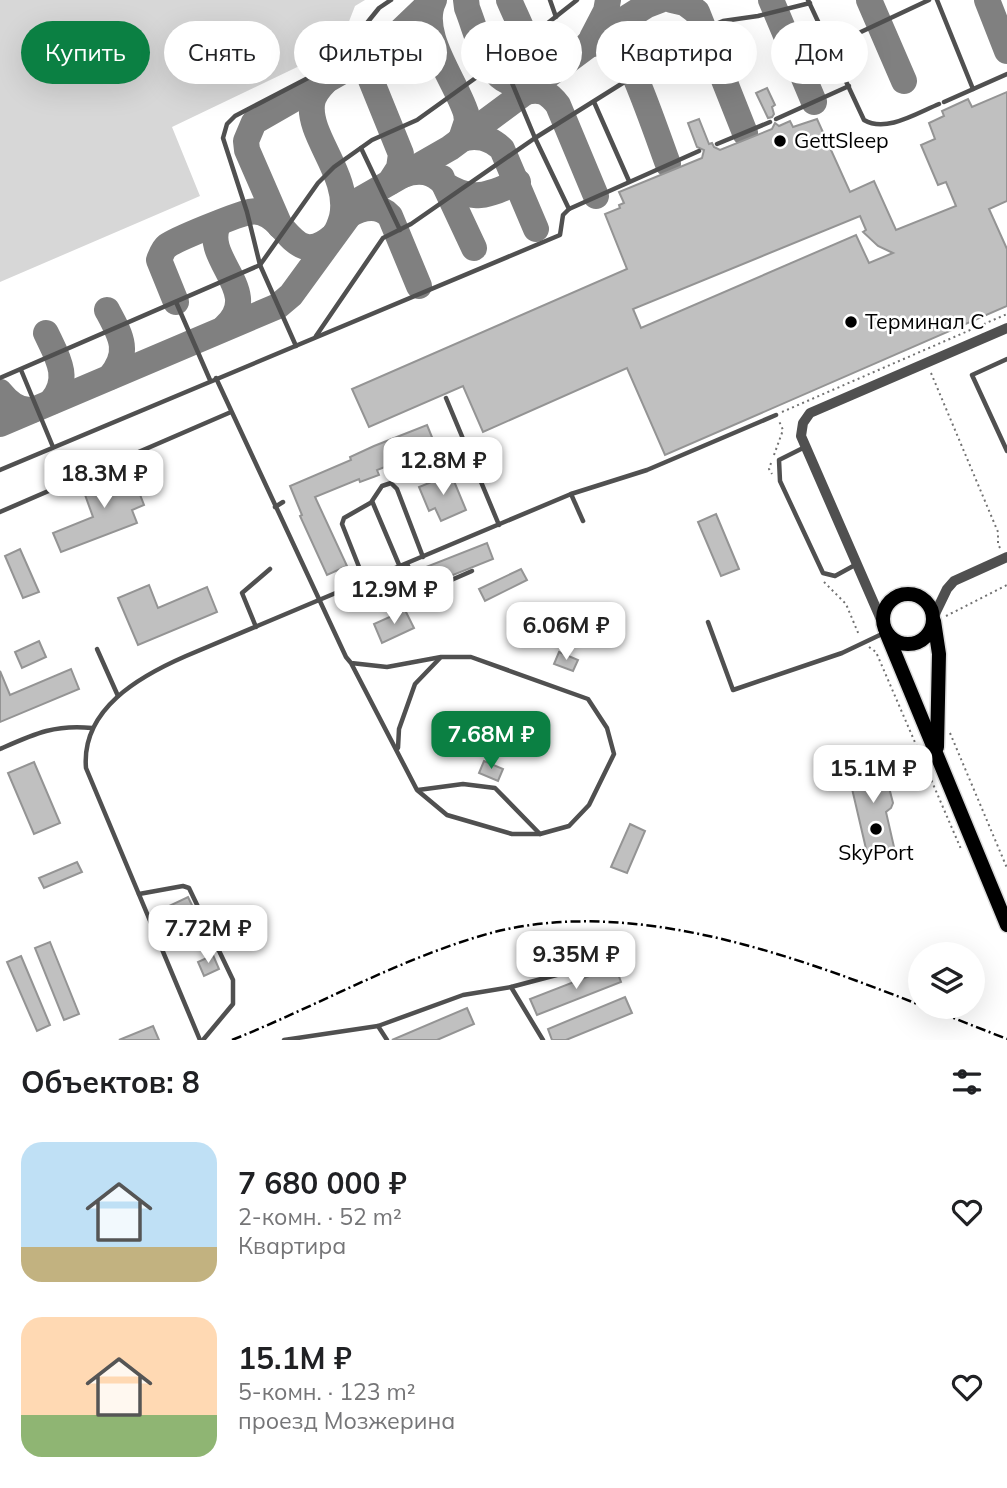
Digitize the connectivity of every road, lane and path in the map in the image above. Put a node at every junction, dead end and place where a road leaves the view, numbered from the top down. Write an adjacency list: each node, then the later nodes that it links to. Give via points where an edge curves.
1 (391, 0): 26 (lane, via 379,8 333,65 227,124 223,138)
2 (550, 0): 7 (lane)
3 (577, 0): 7 (lane)
4 (929, 0): 10 (lane)
5 (937, 0): 15 (lane)
6 (809, 1): 9 (lane); 16 (lane, via 719,22 686,36)
7 (556, 17): 8 (lane)
8 (551, 21)
9 (819, 21)
10 (868, 29)
11 (1007, 74): 15 (lane)
12 (467, 84): 21 (lane, via 412,123)
13 (512, 84): 19 (lane)
14 (849, 86): 15 (lane, via 864,120 873,125 886,125); 17 (lane)
15 (973, 89)
16 (593, 102): 19 (lane); 23 (lane)
17 (776, 119)
18 (770, 122): 20 (lane)
19 (535, 138): 24 (lane); 25 (lane)
20 (717, 144)
21 (361, 148): 25 (lane); 26 (lane, via 318,183)
22 (699, 151): 23 (lane)
23 (629, 181): 24 (lane)
24 (569, 209): 30 (lane, via 563,215 560,235)
25 (400, 230): 30 (lane, via 382,239)
26 (260, 265): 27 (lane); 31 (lane)
27 (176, 302): 34 (lane); 36 (lane)
28 (1007, 314): 39 (path)
29 (1007, 328): 33 (street)
30 (316, 337): 31 (lane)
31 (296, 346): 36 (lane)
32 (1007, 359): 42 (lane, via 972,374)
33 (927, 363): 41 (street, via 810,413 801,436); 53 (path)
34 (20, 370): 35 (lane); 40 (lane)
35 (0, 378)
36 (213, 379): 38 (lane); 40 (lane)
37 (446, 398): 51 (lane)
38 (232, 412): 48 (lane); 49 (lane)
39 (776, 415): 44 (path, via 783,430 769,469); 45 (lane, via 646,470)
40 (53, 447): 43 (lane)
41 (806, 447): 55 (street); 55 (lane, via 779,460 780,481 823,573 835,576)
42 (1007, 451)
43 (0, 470)
44 (775, 481)
45 (571, 494): 50 (lane); 51 (lane)
46 (372, 501): 52 (lane, via 382,486 394,484); 56 (lane); 60 (lane, via 342,524)
47 (283, 502): 48 (lane)
48 (275, 506): 62 (lane)
49 (0, 512)
50 (583, 521)
51 (499, 525): 52 (lane)
52 (423, 557): 54 (lane)
53 (1006, 557): 63 (street, via 954,582 947,589)
54 (407, 564): 56 (lane); 58 (lane, via 421,590)
55 (857, 564): 66 (street)
56 (400, 567): 60 (lane)
57 (270, 569): 65 (lane, via 242,593)
58 (472, 570)
59 (821, 579): 67 (path, via 846,604)
60 (365, 582): 62 (lane)
61 (1007, 585): 63 (path)
62 (319, 601): 65 (lane); 70 (lane)
63 (939, 617): 66 (main road, via 929,634 915,643 899,643); 66 (main road, via 921,597 905,594 885,608); 76 (main road)
64 (708, 622): 67 (lane, via 733,690)
65 (257, 627): 71 (lane, via 166,665)
66 (885, 628): 67 (lane); 76 (main road)
67 (862, 642): 79 (path, via 876,652)
68 (97, 649): 71 (lane)
69 (441, 657): 70 (lane, via 387,667); 75 (lane, via 415,684 399,729); 78 (lane, via 471,657 588,699 607,728 614,754 589,805 569,826)
70 (352, 663): 75 (lane)
71 (118, 696): 72 (lane)
72 (92, 728): 74 (lane, via 52,728); 81 (lane, via 86,768)
73 (950, 732): 80 (path)
74 (0, 749)
75 (398, 749): 77 (lane)
76 (937, 752): 82 (main road)
77 (417, 790): 78 (lane, via 447,815 512,834); 78 (lane, via 463,784 495,788)
78 (540, 834)
79 (961, 849)
80 (1007, 868)
81 (139, 894): 86 (lane); 86 (lane, via 190,888 233,980 233,1004)
82 (1007, 925)
83 (602, 963): 84 (lane)
84 (511, 987): 85 (lane, via 463,995); 89 (lane)
85 (378, 1026): 87 (lane); 88 (lane)
86 (202, 1040)
87 (284, 1040)
88 (387, 1040)
89 (543, 1040)

